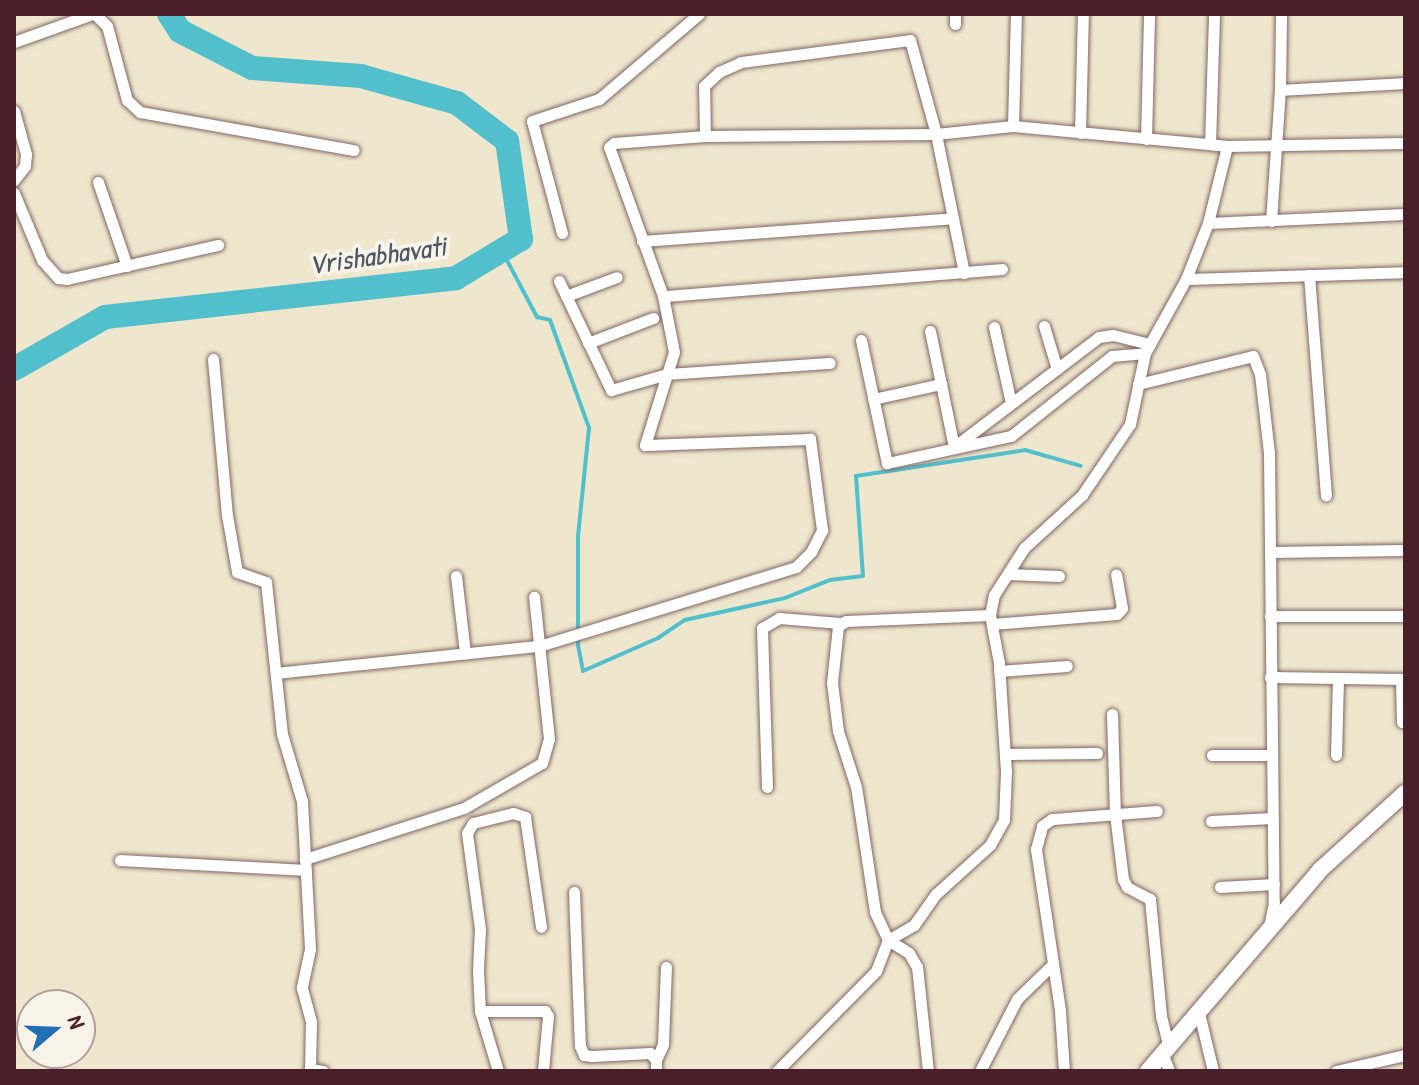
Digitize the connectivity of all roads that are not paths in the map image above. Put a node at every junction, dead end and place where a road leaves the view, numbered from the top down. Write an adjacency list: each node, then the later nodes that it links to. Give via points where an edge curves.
1 (94, 14): 8 (street); 21 (street, via 107,26 127,100 140,112)
2 (699, 14): 29 (street, via 599,99 532,121)
3 (1016, 14): 12 (street)
4 (1083, 14): 13 (street)
5 (1149, 14): 16 (street)
6 (1214, 14): 18 (street)
7 (1281, 14): 10 (street)
8 (14, 42)
9 (1405, 83): 10 (street)
10 (1280, 90): 19 (street)
11 (14, 111): 22 (street, via 26,154 25,166)
12 (1013, 126): 13 (street); 14 (street)
13 (1080, 133): 16 (street)
14 (936, 134): 15 (street); 15 (street, via 910,40 741,62 719,72 704,86); 26 (street)
15 (705, 136): 30 (street, via 610,145)
16 (1146, 139): 18 (street)
17 (1405, 143): 19 (street)
18 (1210, 144): 20 (street)
19 (1277, 144): 20 (street); 27 (street)
20 (1227, 146): 28 (street)
21 (354, 150)
22 (14, 180)
23 (98, 182): 32 (street)
24 (14, 193): 32 (street, via 42,260 58,278)
25 (1405, 214): 27 (street)
26 (953, 218): 30 (street); 35 (street)
27 (1271, 221): 28 (street)
28 (1208, 223): 38 (street)
29 (562, 233)
30 (642, 241): 41 (street)
31 (218, 245): 32 (street)
32 (127, 266)
33 (1002, 269): 35 (street)
34 (1405, 272): 36 (street)
35 (964, 273): 41 (street)
36 (1309, 275): 38 (street); 58 (street)
37 (617, 277): 40 (street)
38 (1186, 279): 48 (street)
39 (559, 281): 40 (street)
40 (566, 296): 47 (street)
41 (663, 296): 52 (street, via 674,352)
42 (653, 318): 47 (street)
43 (1044, 326): 51 (street)
44 (994, 327): 56 (street)
45 (930, 331): 53 (street)
46 (861, 340): 55 (street)
47 (588, 343): 52 (street, via 611,390)
48 (1148, 348): 51 (street, via 1113,335 1099,337); 54 (street); 57 (street, via 1112,356 1011,436)
49 (213, 359): 74 (street, via 237,572 265,580)
50 (830, 363): 52 (street)
51 (1057, 369): 56 (street)
52 (667, 374): 70 (street, via 645,445 810,439 822,530 796,567)
53 (941, 384): 55 (street); 57 (street)
54 (1138, 384): 60 (street, via 1253,356 1269,453); 61 (street, via 1130,424 1082,495 1024,548)
55 (873, 399): 57 (street, via 887,463)
56 (1011, 403): 57 (street)
57 (954, 447)
58 (1326, 495)
59 (1405, 550): 60 (street)
60 (1271, 552): 66 (street)
61 (1008, 574): 64 (street); 68 (street, via 994,595)
62 (1116, 575): 68 (street, via 1122,608 1117,614)
63 (456, 576): 71 (street)
64 (1059, 576)
65 (534, 597): 70 (street)
66 (1270, 616): 67 (street); 75 (street)
67 (1405, 616)
68 (991, 619): 69 (street); 73 (street)
69 (840, 623): 85 (street, via 779,618 762,628); 98 (street, via 832,683 838,731 856,787 873,905)
70 (539, 646): 71 (street); 92 (street, via 549,739 542,763 464,808)
71 (465, 653): 74 (street)
72 (1067, 666): 73 (street)
73 (999, 671): 81 (street)
74 (276, 673): 92 (street, via 283,740 302,801)
75 (1270, 677): 76 (street); 83 (street)
76 (1338, 678): 77 (street); 84 (street)
77 (1403, 679): 79 (street)
78 (1112, 714): 88 (street)
79 (1402, 722)
80 (1097, 753): 81 (street)
81 (1005, 754): 98 (street, via 1004,820 990,845 936,894 914,925)
82 (1212, 755): 83 (street)
83 (1271, 755): 89 (street)
84 (1336, 755)
85 (767, 787)
86 (1405, 793): 97 (street, via 1320,870)
87 (1157, 811): 88 (street)
88 (1115, 814): 99 (street, via 1052,819 1042,826 1036,849); 104 (street, via 1124,884 1150,899)
89 (1273, 818): 90 (street); 93 (street)
90 (1211, 821)
91 (120, 860): 92 (street)
92 (305, 864): 106 (street, via 310,949 302,988 311,1022)
93 (1274, 884): 94 (street); 97 (street)
94 (1220, 887)
95 (574, 892): 105 (street, via 584,1055 650,1053)
96 (541, 927): 101 (street, via 525,817 513,813 473,823 467,833 480,929)
97 (1268, 931): 102 (street)
98 (888, 940): 110 (street, via 876,971); 111 (street, via 909,953 917,967)
99 (1053, 964): 112 (street, via 1017,999); 113 (street)
100 (666, 967): 105 (street, via 663,1044)
101 (480, 1011): 108 (street); 109 (street, via 545,1011)
102 (1199, 1013): 104 (street); 115 (street)
103 (1405, 1055): 116 (street)
104 (1167, 1058): 114 (street)
105 (656, 1065)
106 (310, 1070): 107 (street)
107 (323, 1071)
108 (498, 1071)
109 (543, 1071)
110 (777, 1071)
111 (928, 1071)
112 (980, 1071)
113 (1064, 1071)
114 (1148, 1071)
115 (1213, 1071)
116 (1336, 1071)

